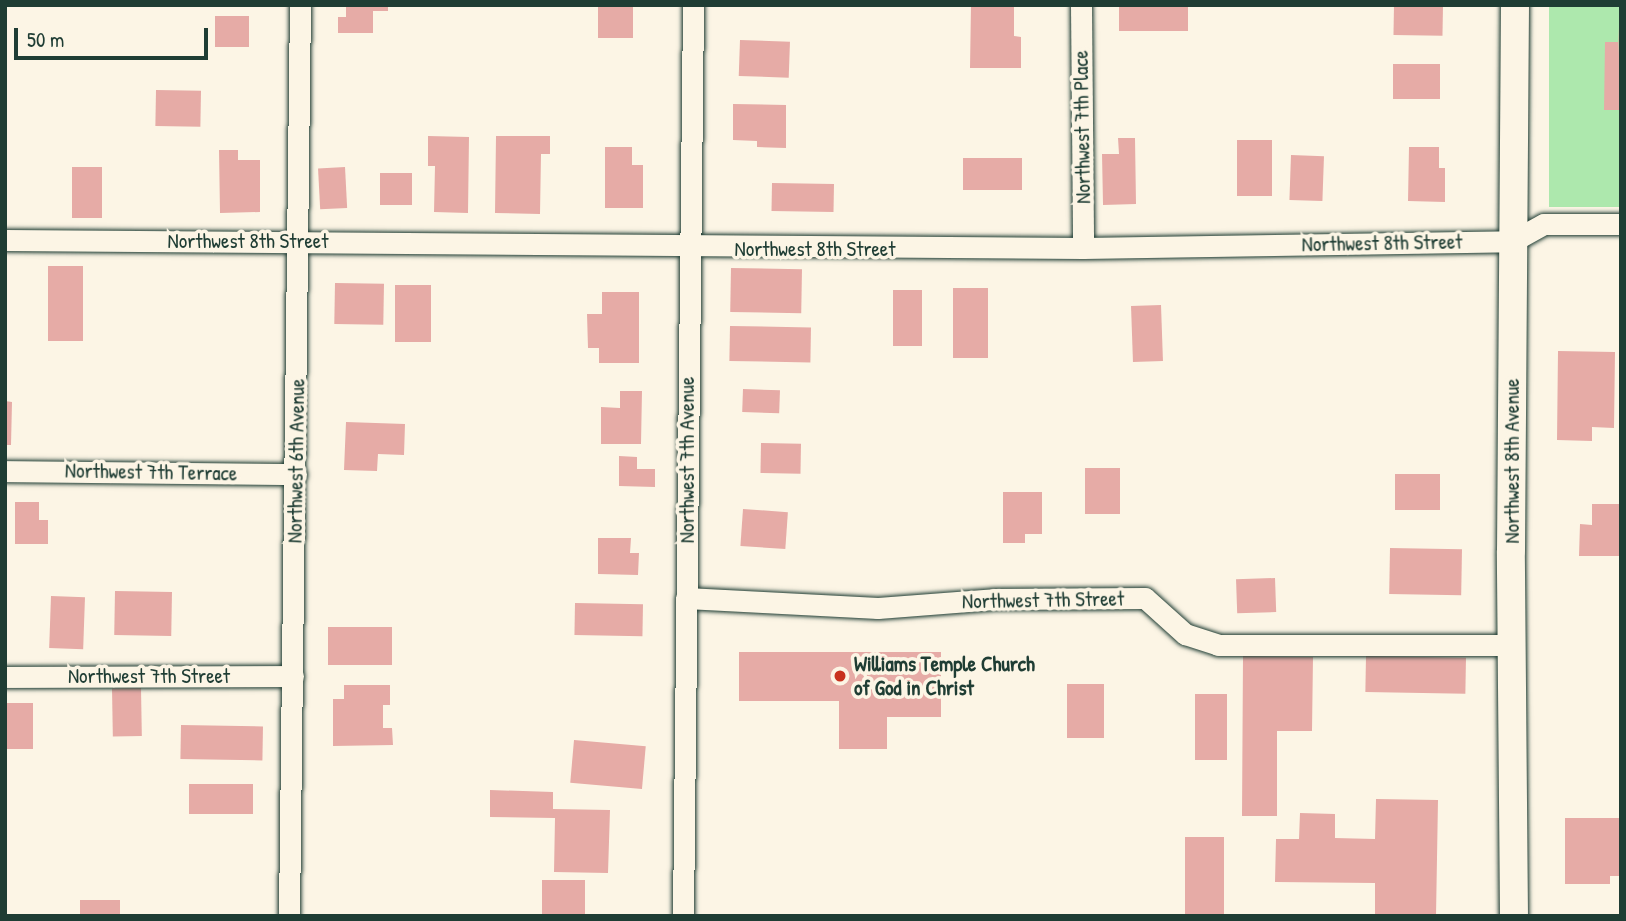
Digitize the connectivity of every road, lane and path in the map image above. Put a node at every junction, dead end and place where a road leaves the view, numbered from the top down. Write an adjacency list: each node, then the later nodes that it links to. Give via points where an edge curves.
1 (300, 5): 8 (street, Northwest 6th Avenue)
2 (693, 5): 9 (street, Northwest 7th Avenue)
3 (1081, 5): 10 (street, Northwest 7th Place)
4 (1516, 5): 7 (street, Northwest 8th Avenue)
5 (1621, 224): 7 (street, Northwest 8th Street, via 1544,224)
6 (5, 240): 8 (street, Northwest 8th Street)
7 (1513, 241): 10 (street, Northwest 8th Street); 14 (street, Northwest 8th Avenue)
8 (300, 242): 9 (street, Northwest 8th Street); 12 (street, Northwest 6th Avenue)
9 (690, 248): 10 (street, Northwest 8th Street); 13 (street, Northwest 7th Avenue)
10 (1083, 248)
11 (5, 471): 12 (street, Northwest 7th Terrace)
12 (296, 474): 15 (street, Northwest 6th Avenue)
13 (687, 598): 14 (street, Northwest 7th Street, via 878,608 994,599 1145,598 1185,634 1218,645); 18 (street, Northwest 7th Avenue)
14 (1511, 645): 19 (street, Northwest 8th Avenue)
15 (293, 676): 16 (street, Northwest 7th Street); 17 (street, Northwest 6th Avenue)
16 (5, 677)
17 (289, 916)
18 (683, 916)
19 (1514, 916)

